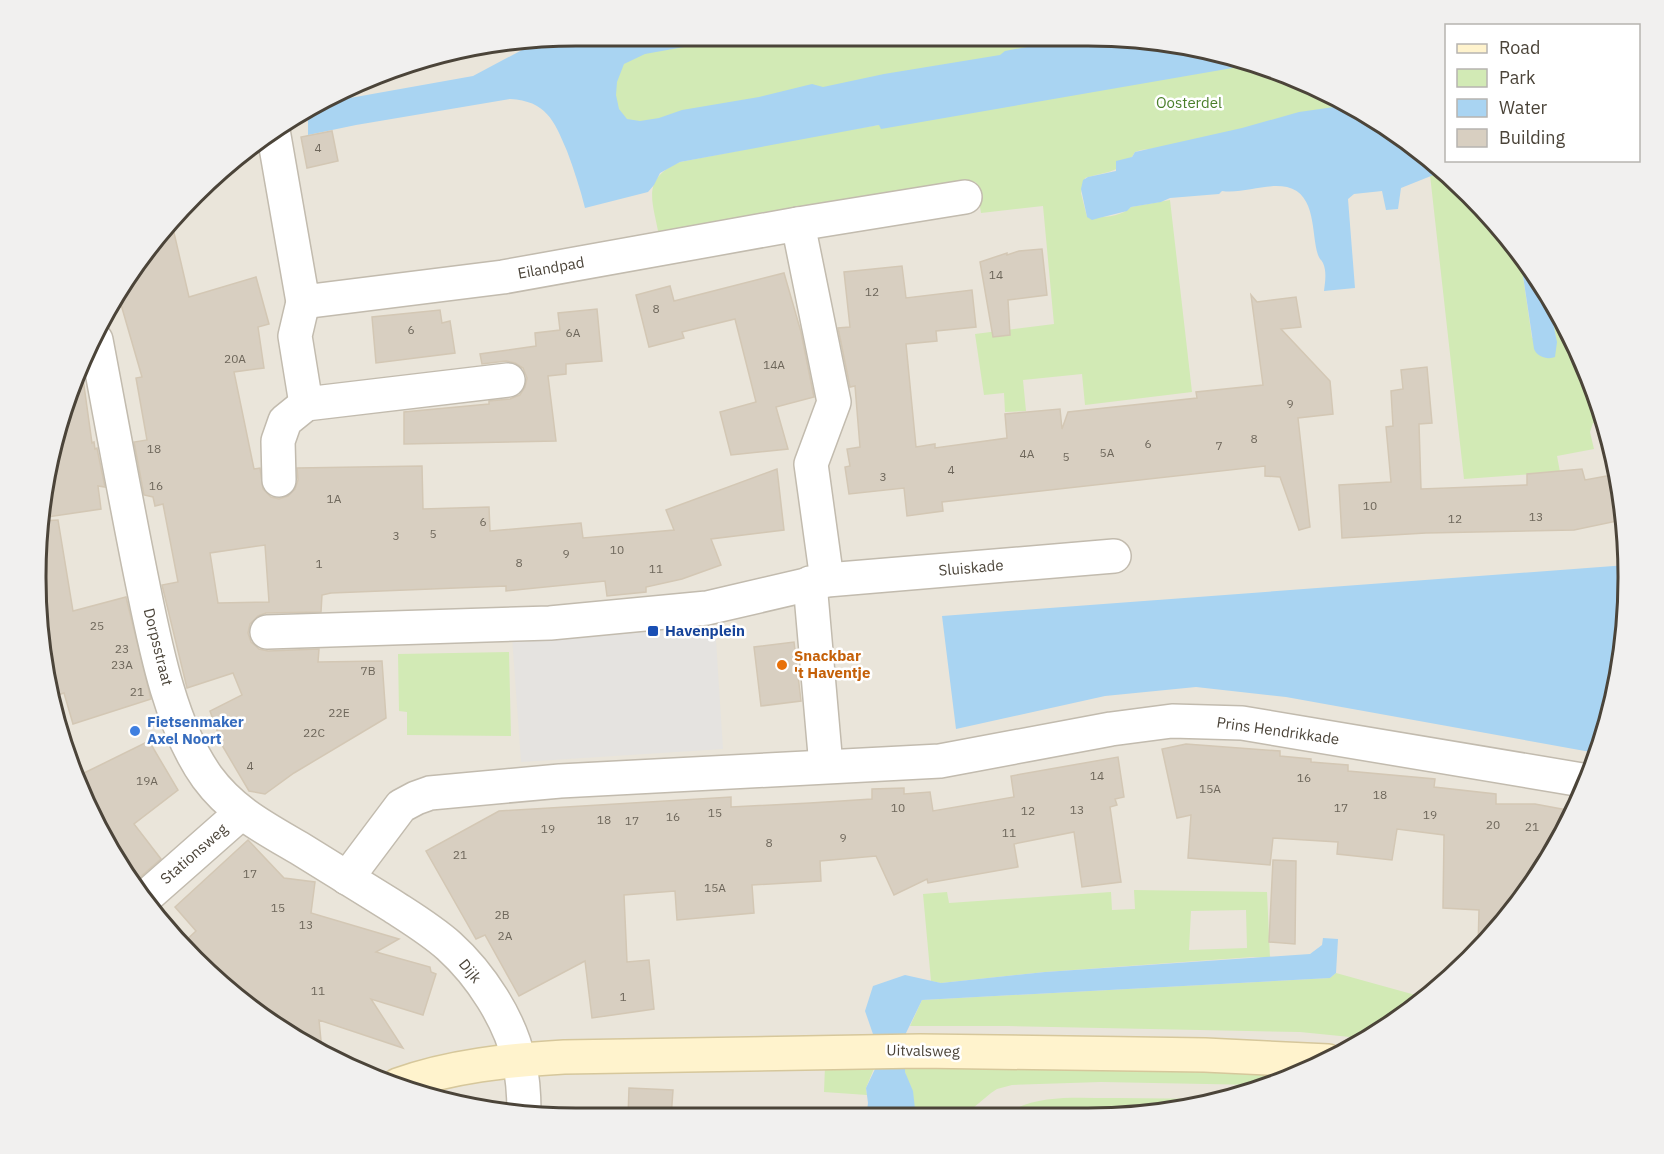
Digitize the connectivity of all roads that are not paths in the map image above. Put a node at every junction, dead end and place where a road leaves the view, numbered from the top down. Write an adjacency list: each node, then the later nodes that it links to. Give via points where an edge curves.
1 (275, 141): 4 (street)
2 (965, 197): 3 (street, Eilandpad)
3 (798, 224): 4 (street, Eilandpad, via 503,277); 10 (street, via 834,402 811,464)
4 (303, 302): 7 (street, via 295,336)
5 (98, 349): 14 (street, Dorpsstraat, via 153,633 167,685 191,752)
6 (508, 380): 7 (street)
7 (306, 404): 8 (street, via 285,421 278,441)
8 (279, 480)
9 (1114, 556): 10 (street, Sluiskade)
10 (818, 581): 11 (street, via 707,608 572,621); 12 (street)
11 (267, 632)
12 (826, 766): 13 (street, Prins Hendrikkade, via 940,761 1123,727 1199,721 1242,723); 15 (street, via 560,781 430,793 400,806)
13 (1577, 779)
14 (240, 814): 15 (street, Dorpsstraat); 16 (street, Stationsweg)
15 (347, 878): 17 (street, Dijk, via 450,946 499,1012)
16 (151, 893)
17 (519, 1060): 18 (street, Uitvalsweg, via 874,1050); 19 (street, Uitvalsweg); 20 (street, Dijk)
18 (1306, 1060)
19 (413, 1081)
20 (523, 1104)

